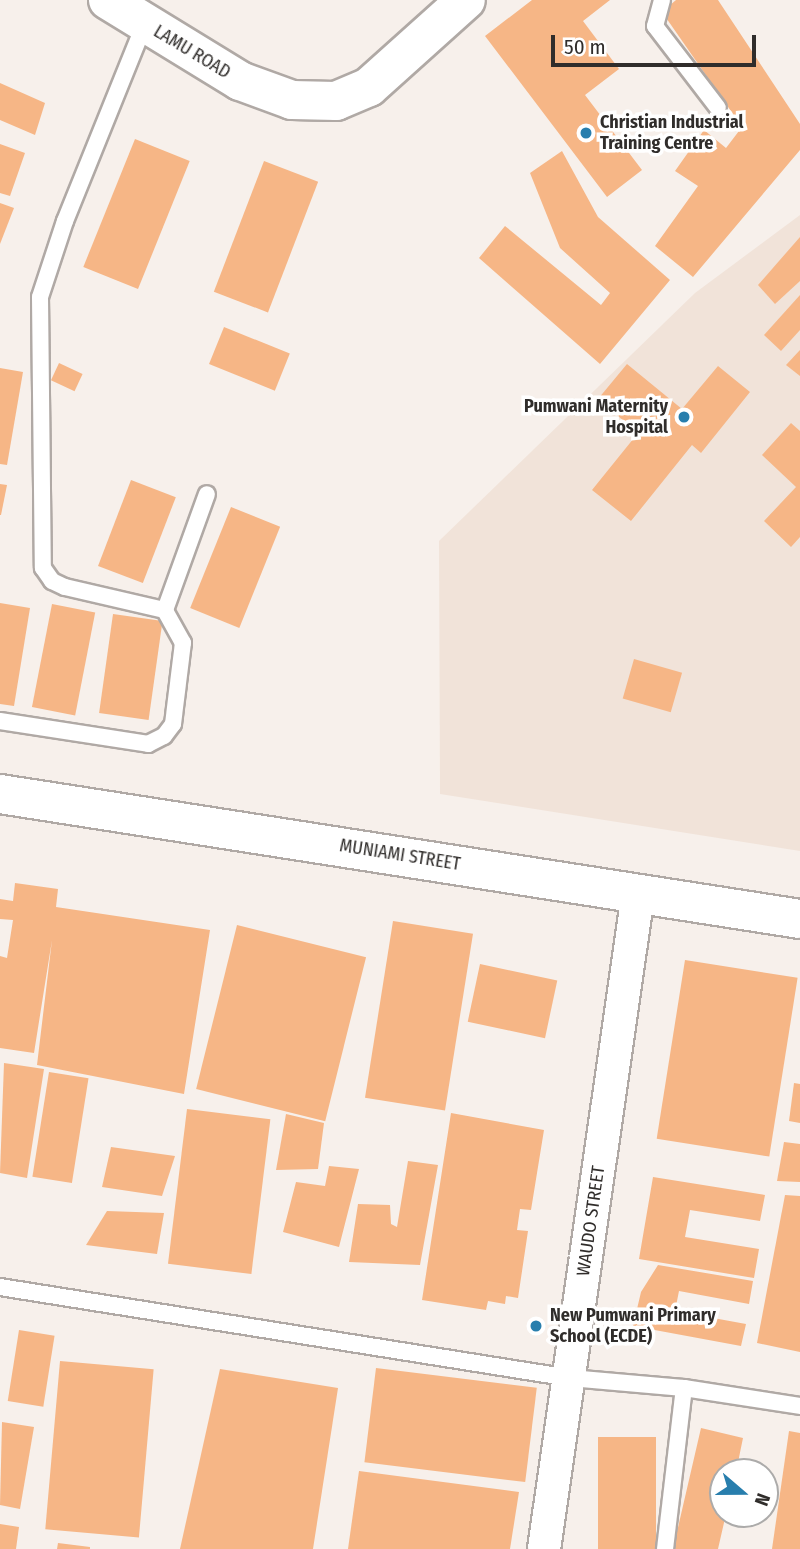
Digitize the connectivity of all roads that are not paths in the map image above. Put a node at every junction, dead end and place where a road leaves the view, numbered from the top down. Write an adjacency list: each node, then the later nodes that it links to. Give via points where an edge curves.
1 (108, 0): 4 (main road, LAMU ROAD)
2 (466, 0): 4 (main road, LAMU ROAD, via 369,87 335,101 292,100 240,81)
3 (662, 0): 5 (lane, via 655,26)
4 (145, 23): 7 (lane, via 65,220 40,297 43,568 52,581 65,587)
5 (718, 108)
6 (207, 494): 7 (lane)
7 (165, 610): 8 (lane, via 183,643 173,724 164,736 148,744)
8 (0, 721)
9 (0, 794): 10 (main road, MUNIAMI STREET)
10 (638, 894): 11 (main road, MUNIAMI STREET); 13 (street, WAUDO STREET)
11 (800, 919)
12 (0, 1287): 13 (lane)
13 (570, 1378): 14 (lane); 16 (street, WAUDO STREET)
14 (684, 1388): 15 (lane); 17 (lane)
15 (800, 1406)
16 (544, 1549)
17 (665, 1549)

